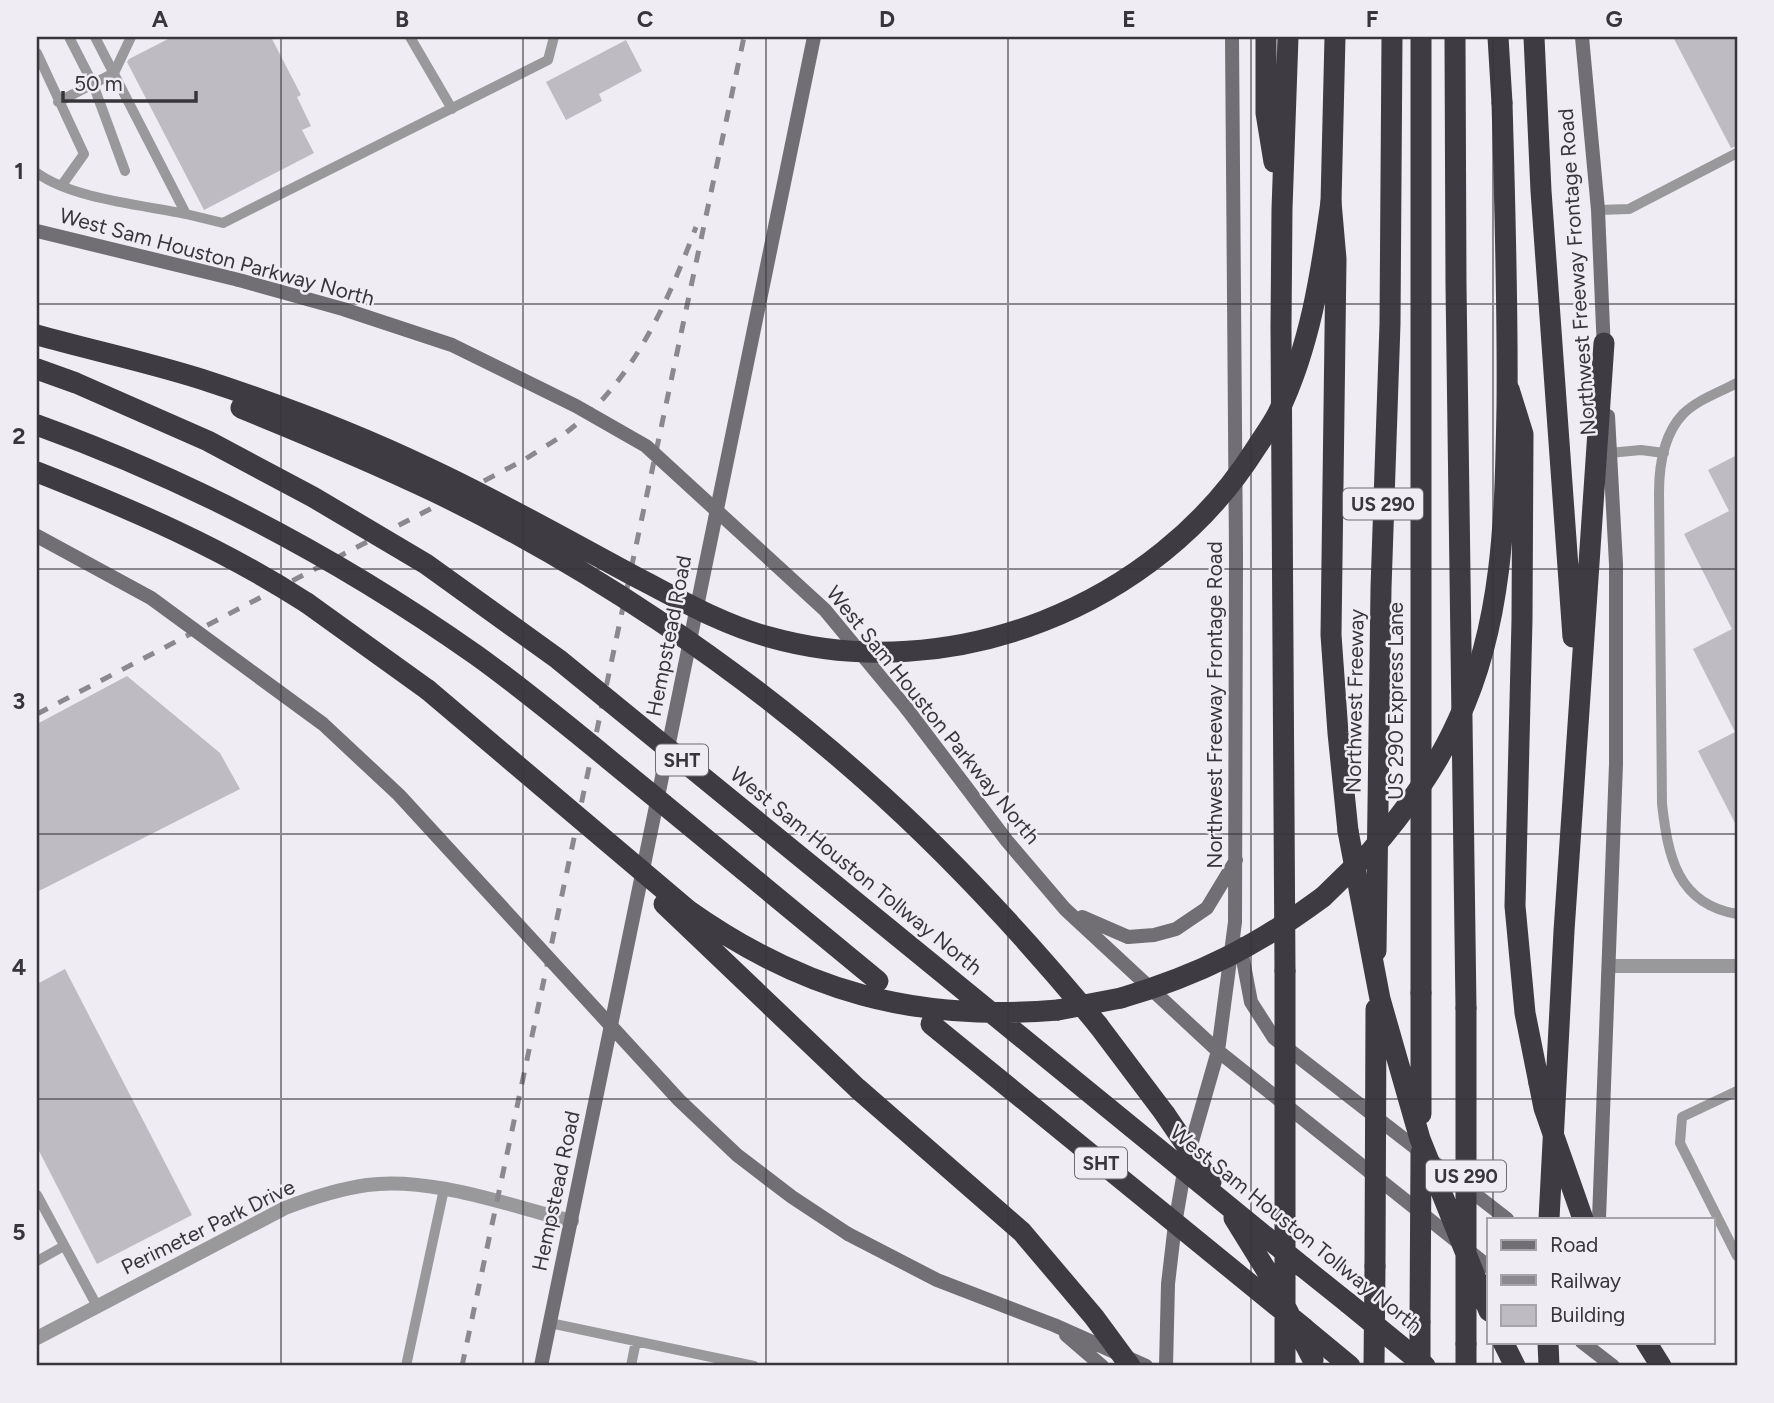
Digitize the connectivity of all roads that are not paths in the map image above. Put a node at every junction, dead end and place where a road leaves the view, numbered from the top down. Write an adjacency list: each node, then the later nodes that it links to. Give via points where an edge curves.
1 (68, 37): 19 (lane)
2 (95, 37): 18 (lane)
3 (131, 37): 18 (lane)
4 (410, 37): 21 (lane)
5 (554, 37): 21 (lane, via 548,60)
6 (814, 37): 60 (main road, Hempstead Road)
7 (1232, 37): 43 (main road, Northwest Freeway Frontage Road)
8 (1266, 37): 27 (highway, via 1266,113)
9 (1289, 37): 27 (highway)
10 (1335, 37): 26 (highway)
11 (1392, 37): 86 (highway, Northwest Freeway / US 290, bridge, via 1390,324 1381,588)
12 (1422, 37): 87 (highway, US 290 Express Lane, bridge)
13 (1455, 37): 88 (highway, US 290, bridge)
14 (1498, 37): 35 (highway, bridge)
15 (1534, 37): 42 (highway)
16 (1582, 37): 28 (main road, Northwest Freeway Frontage Road)
17 (37, 53): 20 (lane)
18 (114, 73): 19 (lane); 29 (lane)
19 (93, 84): 20 (lane); 23 (lane)
20 (58, 102): 25 (lane, via 84,154)
21 (452, 109): 29 (lane, via 223,223)
22 (1737, 153): 28 (lane, via 1629,209)
23 (125, 171)
24 (37, 173): 25 (lane)
25 (62, 185): 29 (lane)
26 (1331, 202): 33 (highway, bridge, via 1305,342 1277,414 1240,473 1195,525 1140,570 1069,611 1011,634 942,648 873,653 821,649 716,619 415,462 211,383); 66 (highway, bridge, via 1336,260 1331,635 1348,831 1380,999 1420,1139)
27 (1282, 209): 83 (highway, bridge)
28 (1598, 210): 32 (main road, Northwest Freeway Frontage Road)
29 (186, 214)
30 (37, 232): 45 (main road, West Sam Houston Parkway North, bridge, via 239,280 452,345 646,446 825,610)
31 (37, 335): 33 (highway, bridge)
32 (1604, 343): 38 (main road, Northwest Freeway Frontage Road); 42 (highway)
33 (85, 348): 84 (highway, bridge, via 344,450 446,498 626,600 795,721 946,856 1027,940 1098,1025 1228,1208)
34 (37, 369): 87 (highway, West Sam Houston Tollway North / SHT, bridge, via 208,441 313,497 426,564 547,651)
35 (1507, 381): 44 (highway, bridge, via 1500,563 1489,626 1460,717 1423,784 1370,852 1323,897 1243,950 1173,982 1089,1005 992,1014 926,1009 831,986 771,961 715,929); 58 (highway, bridge, via 1523,434 1515,906 1525,1013 1544,1108)
36 (1737, 383): 39 (lane, via 1684,413)
37 (37, 425): 85 (highway, SHT, bridge, via 169,479 257,522 379,592 477,656)
38 (1609, 453): 39 (lane); 48 (main road, Northwest Freeway Frontage Road, via 1616,564 1616,750)
39 (1664, 453): 46 (lane, via 1659,477 1659,547 1662,804 1668,849 1688,890 1709,906)
40 (37, 472): 44 (highway, bridge, via 178,531 307,603 414,679)
41 (37, 536): 68 (main road, bridge, via 151,598 323,724 409,806 679,1100 792,1197 848,1234 937,1280)
42 (1579, 716): 56 (highway, bridge)
43 (1237, 859): 45 (main road, via 1207,908 1176,929 1128,937); 47 (main road, Northwest Freeway Frontage Road)
44 (638, 869): 80 (highway, bridge, via 668,910 857,1088 1022,1232)
45 (1065, 909): 50 (main road, West Sam Houston Parkway North)
46 (1737, 914)
47 (1236, 922): 50 (main road, Northwest Freeway Frontage Road); 55 (main road, via 1251,1003 1274,1038)
48 (1609, 966): 49 (street); 52 (main road, Northwest Freeway Frontage Road)
49 (1737, 966)
50 (1218, 1051): 64 (main road, West Sam Houston Parkway North); 82 (main road, Northwest Freeway Frontage Road, via 1185,1166 1175,1224)
51 (1737, 1091): 62 (lane, via 1682,1117 1680,1143)
52 (1599, 1183): 57 (main road); 59 (main road, Northwest Freeway Frontage Road)
53 (444, 1189): 60 (street, Perimeter Park Drive); 65 (street, Perimeter Park Drive, via 368,1185 304,1201); 75 (lane)
54 (37, 1195): 61 (lane)
55 (1506, 1218)
56 (1549, 1218)
57 (1575, 1218)
58 (1583, 1218)
59 (1599, 1218)
60 (572, 1221): 67 (main road, Hempstead Road)
61 (64, 1246): 63 (lane); 65 (lane)
62 (1737, 1256)
63 (37, 1261)
64 (1487, 1265)
65 (97, 1306): 69 (street, Perimeter Park Drive)
66 (1487, 1306)
67 (550, 1323): 70 (lane); 76 (main road, Hempstead Road)
68 (1054, 1325): 79 (main road); 81 (main road)
69 (37, 1338)
70 (636, 1341): 77 (lane); 78 (lane)
71 (1504, 1344): 89 (highway)
72 (1548, 1344): 90 (highway)
73 (1647, 1344): 92 (highway)
74 (1598, 1354): 91 (main road)
75 (406, 1366)
76 (541, 1366)
77 (631, 1366)
78 (754, 1366)
79 (1102, 1366)
80 (1130, 1366)
81 (1146, 1366)
82 (1166, 1366)
83 (1285, 1366)
84 (1317, 1366)
85 (1350, 1366)
86 (1374, 1366)
87 (1423, 1366)
88 (1466, 1366)
89 (1515, 1366)
90 (1549, 1366)
91 (1613, 1366)
92 (1661, 1366)

